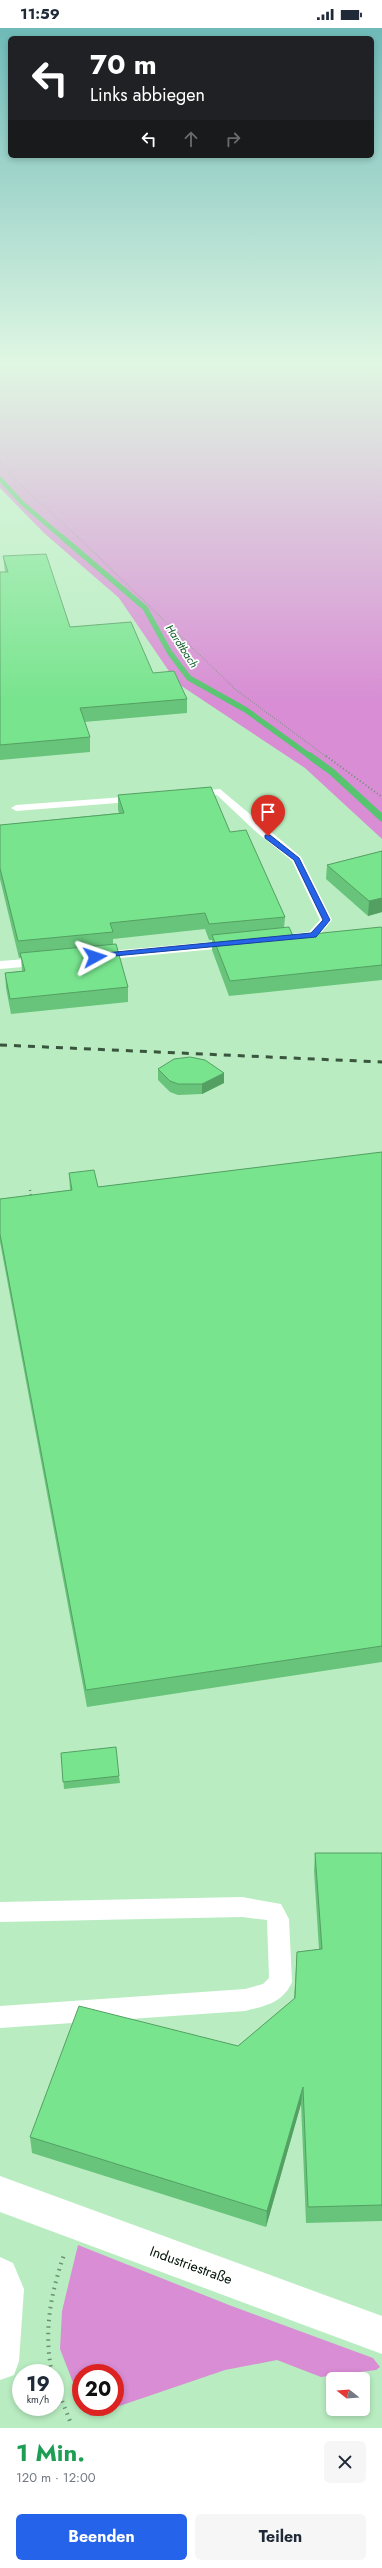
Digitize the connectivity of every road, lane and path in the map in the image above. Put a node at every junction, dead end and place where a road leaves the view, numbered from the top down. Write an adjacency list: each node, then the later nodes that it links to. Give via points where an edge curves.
1 (14, 478): 3 (path, via 236,690)
2 (181, 795): 6 (lane, via 220,792 258,828 297,859 326,920 313,935)
3 (382, 797)
4 (149, 798): 5 (lane)
5 (16, 808)
6 (283, 938)
7 (245, 942): 8 (lane)
8 (87, 958)
9 (56, 960): 10 (lane)
10 (0, 965)
11 (30, 1190): 12 (path)
12 (32, 1201)
13 (0, 1912): 14 (lane, via 242,1907 273,1911 278,1919 281,1982 269,1994 245,2000)
14 (0, 2017)
15 (0, 2194): 16 (street, Industriestraße)
16 (76, 2221): 18 (street, Industriestraße); 20 (path, via 57,2274 47,2327)
17 (0, 2276): 19 (street, via 5,2289)
18 (382, 2335)
19 (0, 2361)
20 (50, 2364)
21 (64, 2406): 22 (path)
22 (70, 2421)

